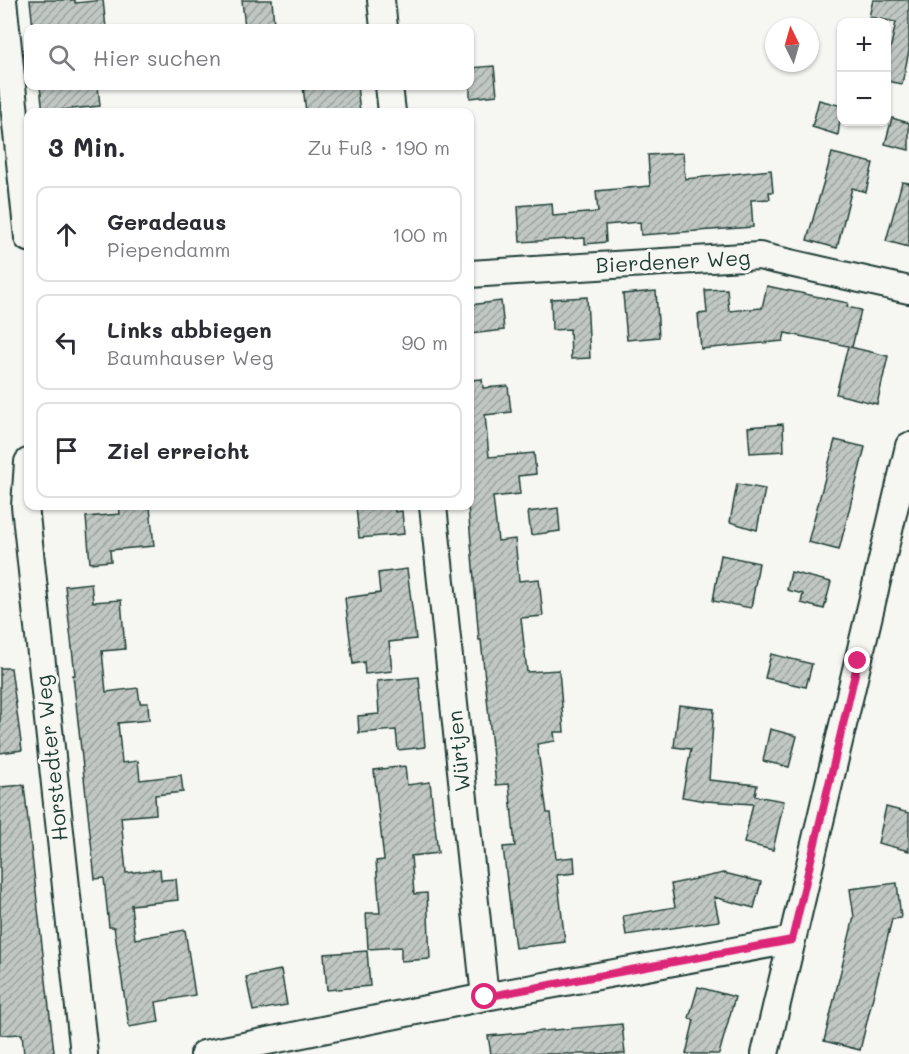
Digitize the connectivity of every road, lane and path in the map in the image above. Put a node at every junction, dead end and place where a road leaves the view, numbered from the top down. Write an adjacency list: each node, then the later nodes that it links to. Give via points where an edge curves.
1 (3, 0): 6 (street)
2 (381, 0): 3 (street)
3 (384, 24)
4 (389, 90): 5 (street)
5 (392, 108)
6 (24, 200)
7 (474, 274): 8 (street, Bierdener Weg, via 759,256)
8 (909, 290)
9 (909, 446): 12 (street)
10 (25, 510): 14 (street, Horstedter Weg)
11 (433, 510): 13 (street, Würtjen)
12 (792, 940): 13 (street); 16 (street)
13 (485, 997): 15 (street)
14 (84, 1054)
15 (204, 1054)
16 (765, 1054)

